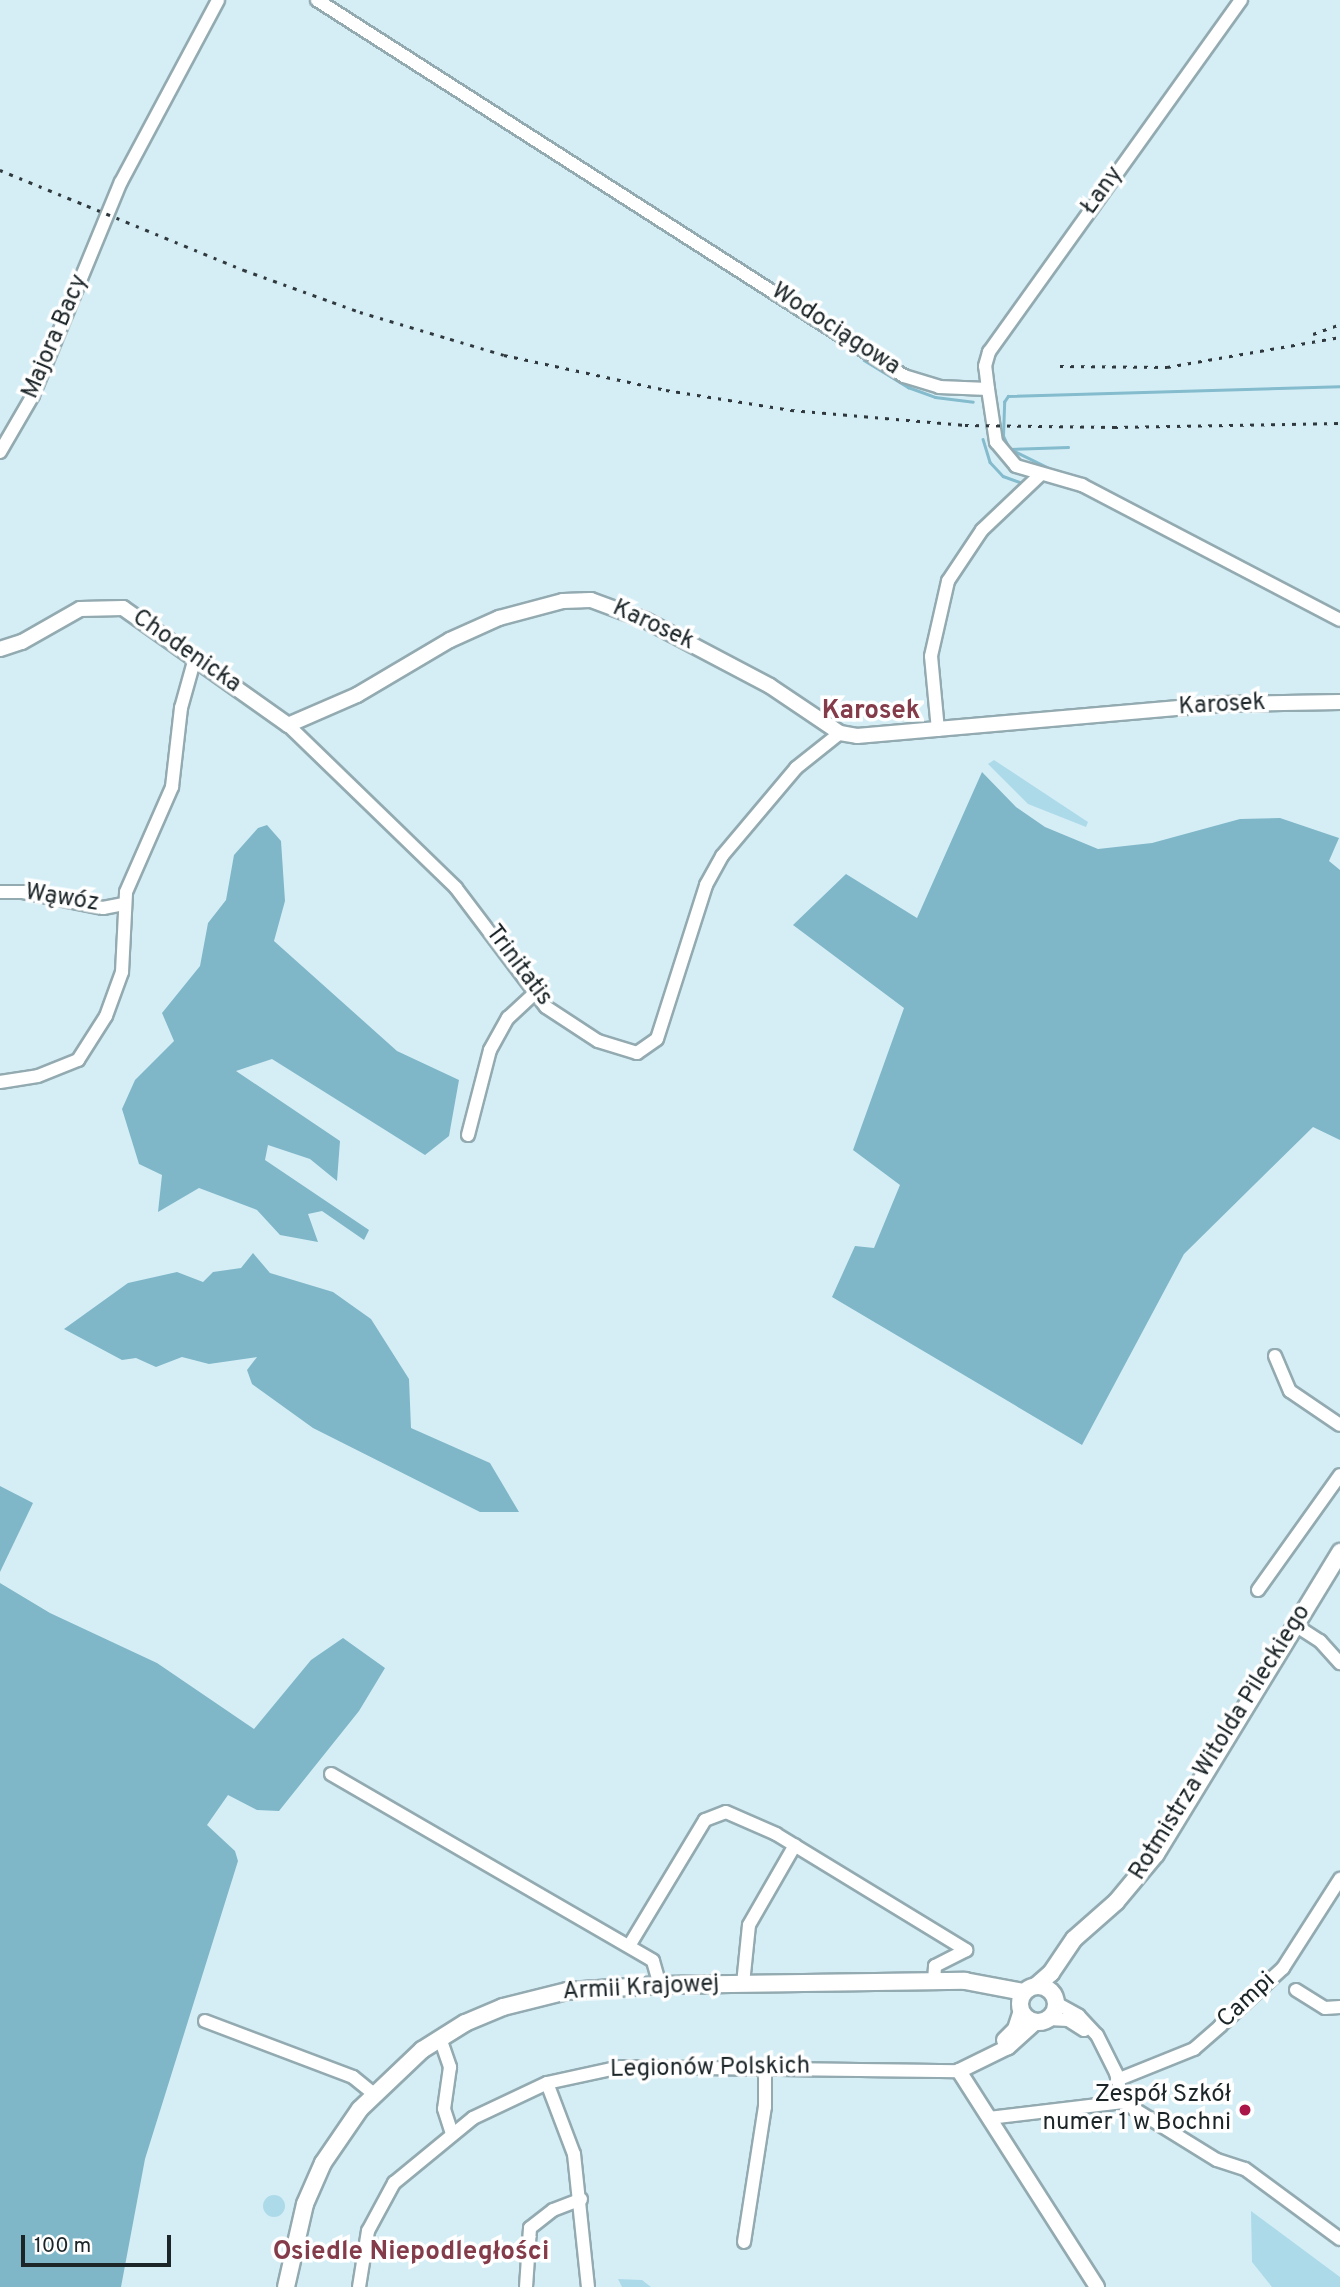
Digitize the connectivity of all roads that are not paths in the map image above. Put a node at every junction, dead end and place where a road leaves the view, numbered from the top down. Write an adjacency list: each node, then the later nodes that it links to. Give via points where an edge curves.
1 (218, 0): 5 (street, Majora Bacy, via 113,203 33,395)
2 (317, 0): 4 (street, Wodociągowa, via 904,376 939,387)
3 (1241, 0): 4 (street, Łany, via 989,352 985,366)
4 (988, 389): 6 (street, via 993,432 1002,452 1016,466)
5 (0, 452)
6 (1040, 475): 7 (street, via 1082,485); 12 (street, via 982,530 948,581 931,656)
7 (1340, 620)
8 (0, 649): 9 (street, Chodenicka, via 22,642 79,609 111,605 138,615)
9 (195, 658): 11 (street, Chodenicka); 15 (street, via 181,708 172,787)
10 (1340, 702): 12 (street, Karosek, via 1222,704)
11 (288, 725): 13 (street, Karosek, via 357,695 450,640 499,618 562,601 591,600 645,620 770,686); 16 (street, Trinitatis, via 456,888)
12 (938, 730): 13 (street, Karosek, via 857,736)
13 (840, 733): 16 (street, Trinitatis, via 796,768 722,856 706,885 657,1039 649,1049 621,1051 598,1041 546,1007)
14 (0, 892): 15 (street, Wąwóz, via 23,892 103,908)
15 (124, 904): 17 (street, via 122,972 91,1042 66,1067)
16 (535, 993): 18 (street, via 508,1018 490,1050)
17 (0, 1083)
18 (468, 1135)
19 (1275, 1356): 20 (street, via 1290,1391)
20 (1340, 1425)
21 (1340, 1475): 23 (street)
22 (1340, 1552): 24 (main road, Rotmistrza Witolda Pileckiego)
23 (1258, 1590)
24 (1295, 1625): 25 (street, via 1320,1641); 29 (main road, Rotmistrza Witolda Pileckiego, via 1156,1854)
25 (1340, 1663)
26 (331, 1774): 30 (street)
27 (795, 1845): 30 (street, via 741,1816 726,1812 705,1820); 31 (street, via 966,1950 935,1966); 32 (street, via 749,1925)
28 (1340, 1879): 45 (street, Campi, via 1283,1968 1195,2049)
29 (1091, 1925): 35 (main road, Rotmistrza Witolda Pileckiego); 36 (main road, Rotmistrza Witolda Pileckiego, via 1058,1978)
30 (629, 1946): 33 (street, via 653,1961)
31 (939, 1981): 32 (main road, Armii Krajowej); 35 (main road, Armii Krajowej, via 986,1983)
32 (743, 1984): 33 (main road, Armii Krajowej)
33 (660, 1985): 40 (main road, Armii Krajowej, via 542,1996 465,2023)
34 (1296, 1990): 37 (street, via 1325,2008)
35 (1025, 1999): 36 (main road, via 1050,1990); 39 (main road); 42 (street, via 1016,2029)
36 (1056, 2000): 39 (main road, Rotmistrza Witolda Pileckiego); 41 (street, via 1088,2024)
37 (1340, 2007)
38 (205, 2021): 47 (street, via 353,2077)
39 (1042, 2021): 41 (street, via 1075,2023); 42 (street, via 1009,2047)
40 (440, 2038): 47 (main road, Armii Krajowej); 50 (street, via 450,2067 444,2109)
41 (1105, 2050): 45 (street)
42 (984, 2056): 44 (street)
43 (765, 2067): 44 (street, Legionów Polskich); 46 (street, Legionów Polskich, via 621,2067); 53 (street, via 765,2107)
44 (959, 2071): 49 (street)
45 (1117, 2080): 48 (street)
46 (547, 2083): 50 (street, Legionów Polskich); 51 (street, via 574,2154)
47 (373, 2093): 54 (main road, Armii Krajowej, via 341,2133 314,2182)
48 (1124, 2102): 49 (street); 52 (street, via 1217,2160 1245,2169)
49 (989, 2119): 58 (street)
50 (452, 2133): 55 (street, Legionów Polskich, via 394,2183 368,2231)
51 (580, 2199): 56 (street, via 543,2216 530,2228); 57 (street)
52 (1340, 2239)
53 (744, 2242)
54 (286, 2287)
55 (359, 2287)
56 (526, 2287)
57 (588, 2287)
58 (1097, 2287)

